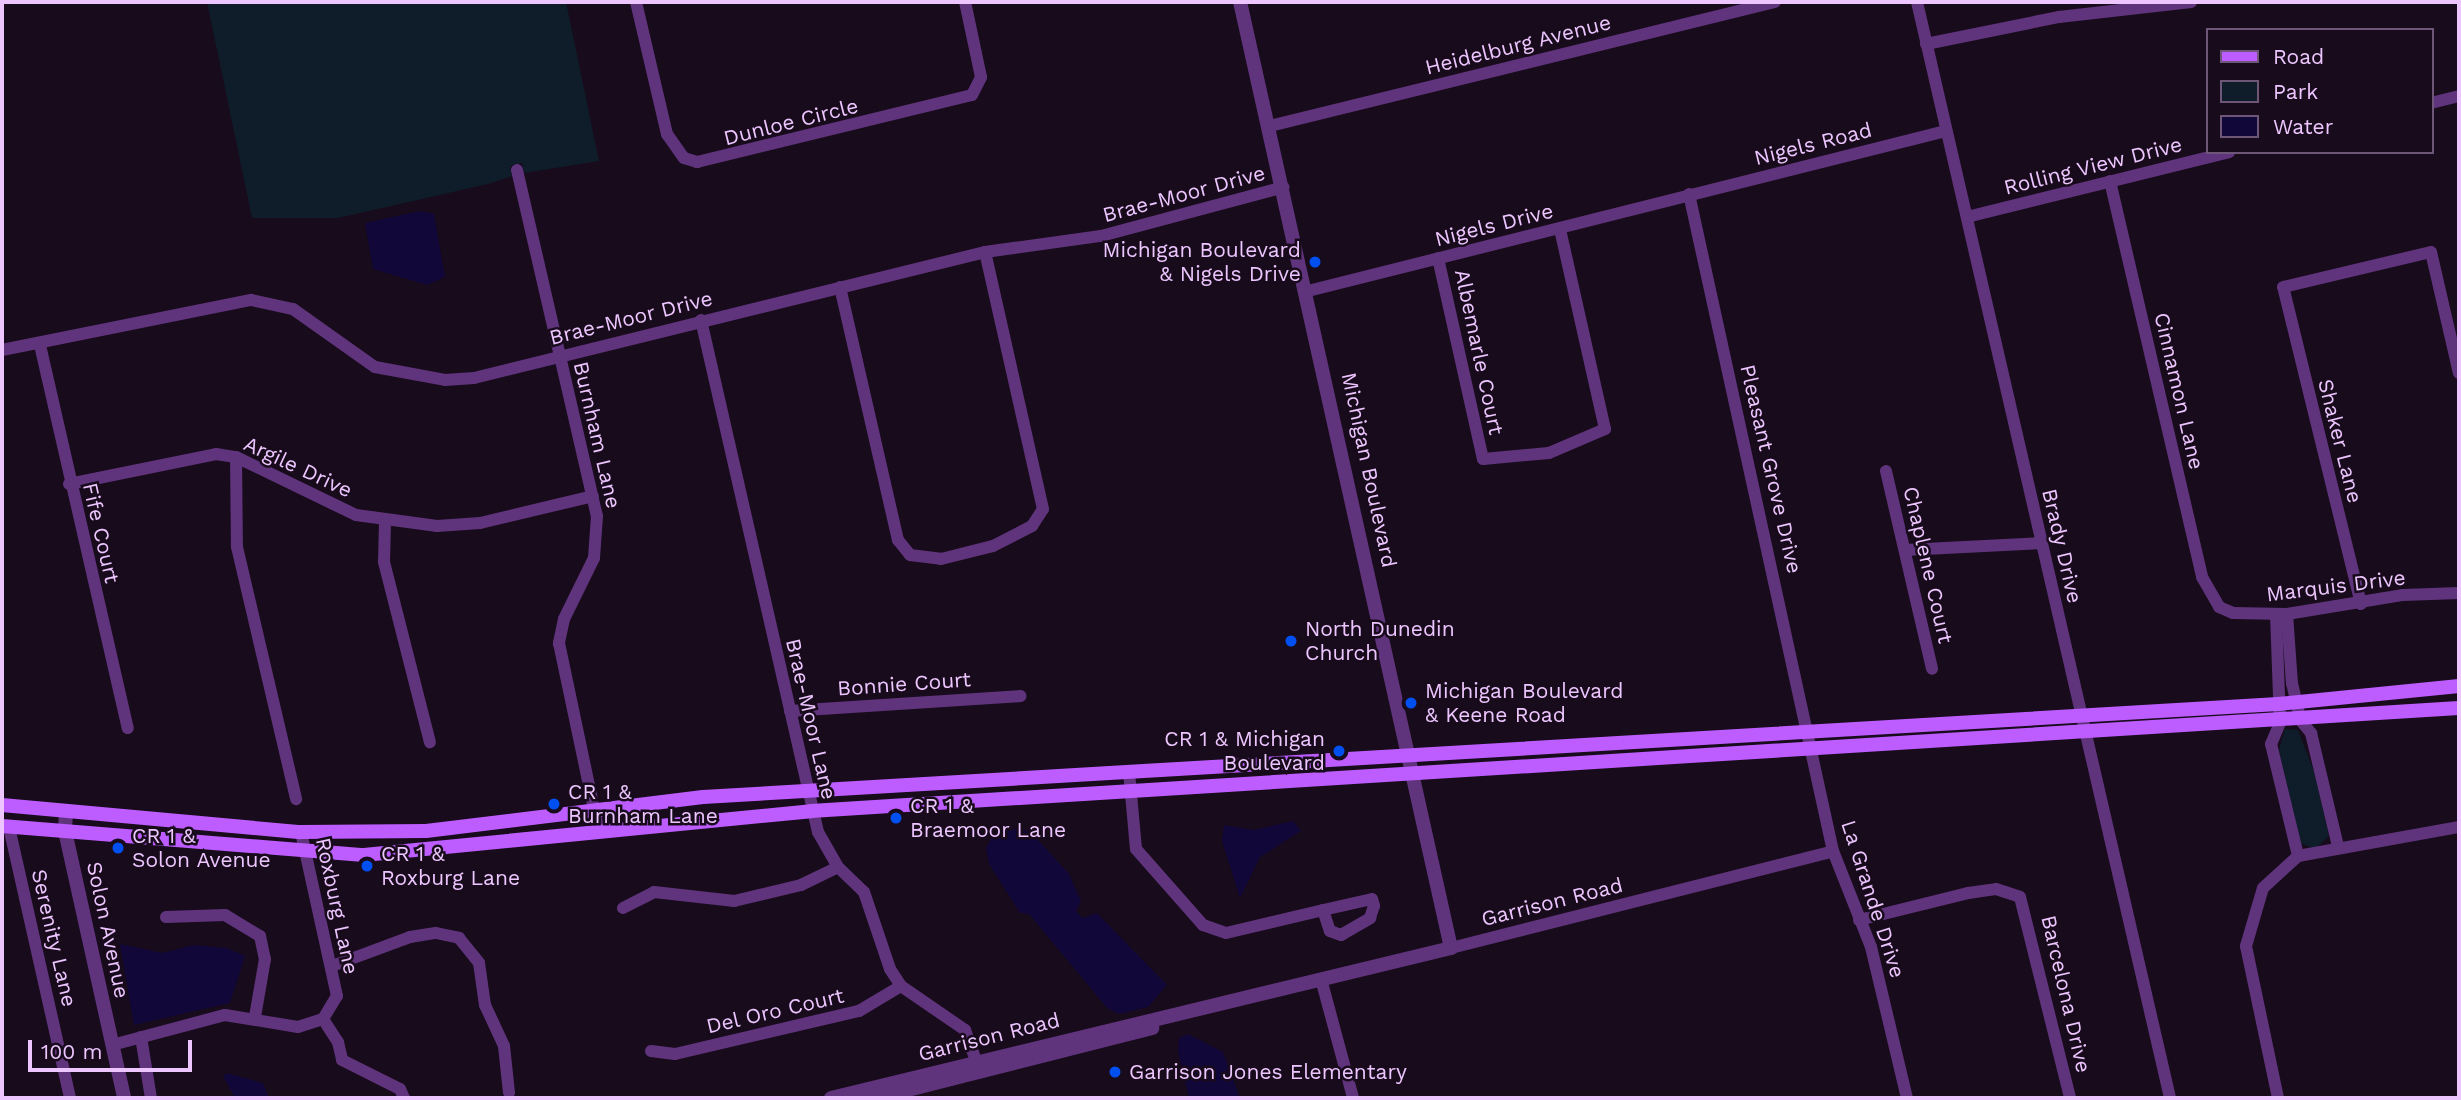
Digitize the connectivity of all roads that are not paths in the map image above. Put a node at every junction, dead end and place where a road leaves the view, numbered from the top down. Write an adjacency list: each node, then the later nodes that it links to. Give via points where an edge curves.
1 (636, 2): 6 (street, Dunloe Circle, via 667,134 684,158 697,162 972,96 981,77)
2 (1240, 2): 10 (street, Michigan Boulevard)
3 (1775, 2): 10 (street, Heidelburg Avenue)
4 (1917, 2): 7 (street, Brady Drive)
5 (2192, 2): 7 (street, via 2059,17)
6 (969, 3)
7 (1926, 44): 11 (street, Brady Drive)
8 (2459, 96): 9 (street)
9 (2433, 102)
10 (1270, 126): 15 (street, Michigan Boulevard)
11 (1946, 131): 16 (street, Nigels Road); 17 (street, Brady Drive)
12 (2221, 154): 14 (street, Rolling View Drive)
13 (517, 170): 26 (street, Burnham Lane)
14 (2110, 181): 17 (street, Rolling View Drive); 37 (street, Cinnamon Lane, via 2202,577)
15 (1284, 187): 19 (street, Brae-Moor Drive, via 1101,236); 22 (street, Michigan Boulevard)
16 (1689, 194): 18 (street, Nigels Drive); 50 (street, Pleasant Grove Drive)
17 (1967, 217): 33 (street, Brady Drive)
18 (1560, 229): 20 (street, Nigels Drive); 20 (street, Albemarle Court, via 1605,429 1549,453 1483,459)
19 (985, 252): 21 (street, Brae-Moor Drive); 21 (street, via 1044,509 1032,526 993,546 941,559 910,555 898,540)
20 (1438, 258): 22 (street, Nigels Drive)
21 (840, 287): 23 (street, Brae-Moor Drive)
22 (1308, 291): 54 (street, Michigan Boulevard)
23 (701, 320): 26 (street, Brae-Moor Drive); 45 (street, Brae-Moor Lane)
24 (40, 345): 25 (street, Brae-Moor Drive); 26 (street, Brae-Moor Drive, via 251,300 293,309 358,358 397,374 474,378); 30 (street, Fife Court)
25 (2, 350)
26 (558, 357): 31 (street, Burnham Lane)
27 (2459, 373): 36 (street, Shaker Lane, via 2431,252 2283,287)
28 (236, 457): 30 (street, Argile Drive, via 200,456); 32 (street, Argile Drive, via 325,503); 59 (street, via 237,547)
29 (1886, 471): 34 (street, Chaplene Court)
30 (69, 484): 49 (street, Fife Court)
31 (593, 496): 32 (street, Argile Drive, via 480,523); 61 (street, Burnham Lane, via 594,558 573,596 559,643)
32 (385, 522): 52 (street, via 384,562)
33 (2042, 543): 34 (street); 46 (street, Brady Drive)
34 (1905, 550): 39 (street, Chaplene Court)
35 (2459, 593): 36 (street, Marquis Drive)
36 (2361, 604): 38 (street, Marquis Drive)
37 (2219, 607): 38 (street, Marquis Drive)
38 (2282, 614): 42 (street); 43 (street)
39 (1932, 669)
40 (2459, 686): 42 (main road)
41 (1021, 696): 45 (street, Bonnie Court)
42 (2299, 703): 43 (main road); 47 (street)
43 (2278, 705): 46 (main road); 48 (street)
44 (2459, 708): 47 (main road)
45 (789, 711): 57 (street, Brae-Moor Lane)
46 (2081, 715): 50 (main road); 51 (street, Brady Drive)
47 (2301, 721): 48 (main road); 69 (street, via 2311,733)
48 (2280, 723): 51 (main road); 72 (street, via 2271,744)
49 (128, 728)
50 (1812, 733): 53 (street, Pleasant Grove Drive); 54 (main road)
51 (2086, 736): 53 (main road); 98 (street, Brady Drive)
52 (430, 741)
53 (1813, 753): 56 (main road); 70 (street, La Grande Drive)
54 (1410, 756): 55 (main road); 56 (street, Michigan Boulevard)
55 (1129, 772): 57 (main road); 58 (street)
56 (1414, 775): 58 (main road); 78 (street, Michigan Boulevard)
57 (807, 791): 61 (main road); 63 (street, Brae-Moor Lane)
58 (1130, 793): 63 (main road); 75 (street, via 1136,849 1208,929 1226,933)
59 (296, 799)
60 (2, 805): 62 (main road)
61 (593, 807): 66 (street, Burnham Lane); 68 (main road, via 426,831)
62 (66, 811): 67 (street, Solon Avenue); 68 (main road)
63 (811, 811): 66 (main road); 73 (street, Brae-Moor Lane)
64 (6, 827): 67 (main road); 89 (street, Serenity Lane)
65 (2459, 827): 69 (street)
66 (598, 828): 71 (main road, via 448,849)
67 (65, 831): 71 (main road); 85 (street, Solon Avenue)
68 (301, 832): 71 (street, Roxburg Lane)
69 (2338, 846): 72 (street)
70 (1833, 851): 77 (street, La Grande Drive); 78 (street, Garrison Road)
71 (306, 854): 79 (street, Roxburg Lane)
72 (2298, 856): 99 (street, via 2263,888 2247,928 2248,967)
73 (838, 867): 74 (street, via 801,885 734,901 654,892); 81 (street, Brae-Moor Lane, via 864,892)
74 (623, 908)
75 (1323, 910)
76 (166, 917): 82 (street, via 225,915 260,936 265,959)
77 (1859, 920): 96 (street, La Grande Drive); 97 (street, Barcelona Drive, via 1968,893 1996,889 2020,897)
78 (1451, 948): 80 (street, Garrison Road)
79 (332, 966): 83 (street, Roxburg Lane, via 337,996); 88 (street, via 410,937 459,938 479,963 485,1005 504,1046)
80 (1321, 979): 87 (street, Garrison Road); 95 (street)
81 (901, 986): 86 (street, Del Oro Court, via 859,1010 676,1054); 87 (street, via 964,1030)
82 (255, 1017): 83 (street, via 298,1027); 84 (street, via 225,1015)
83 (323, 1019): 92 (street, via 338,1042 341,1060 400,1089)
84 (141, 1037): 85 (street); 91 (street)
85 (112, 1045): 90 (street, Solon Avenue)
86 (651, 1051)
87 (979, 1067): 93 (street, Garrison Road); 94 (street, Garrison Road)
88 (509, 1093)
89 (70, 1098)
90 (124, 1098)
91 (152, 1098)
92 (404, 1098)
93 (831, 1098)
94 (876, 1098)
95 (1353, 1098)
96 (1908, 1098)
97 (2070, 1098)
98 (2170, 1098)
99 (2278, 1098)

